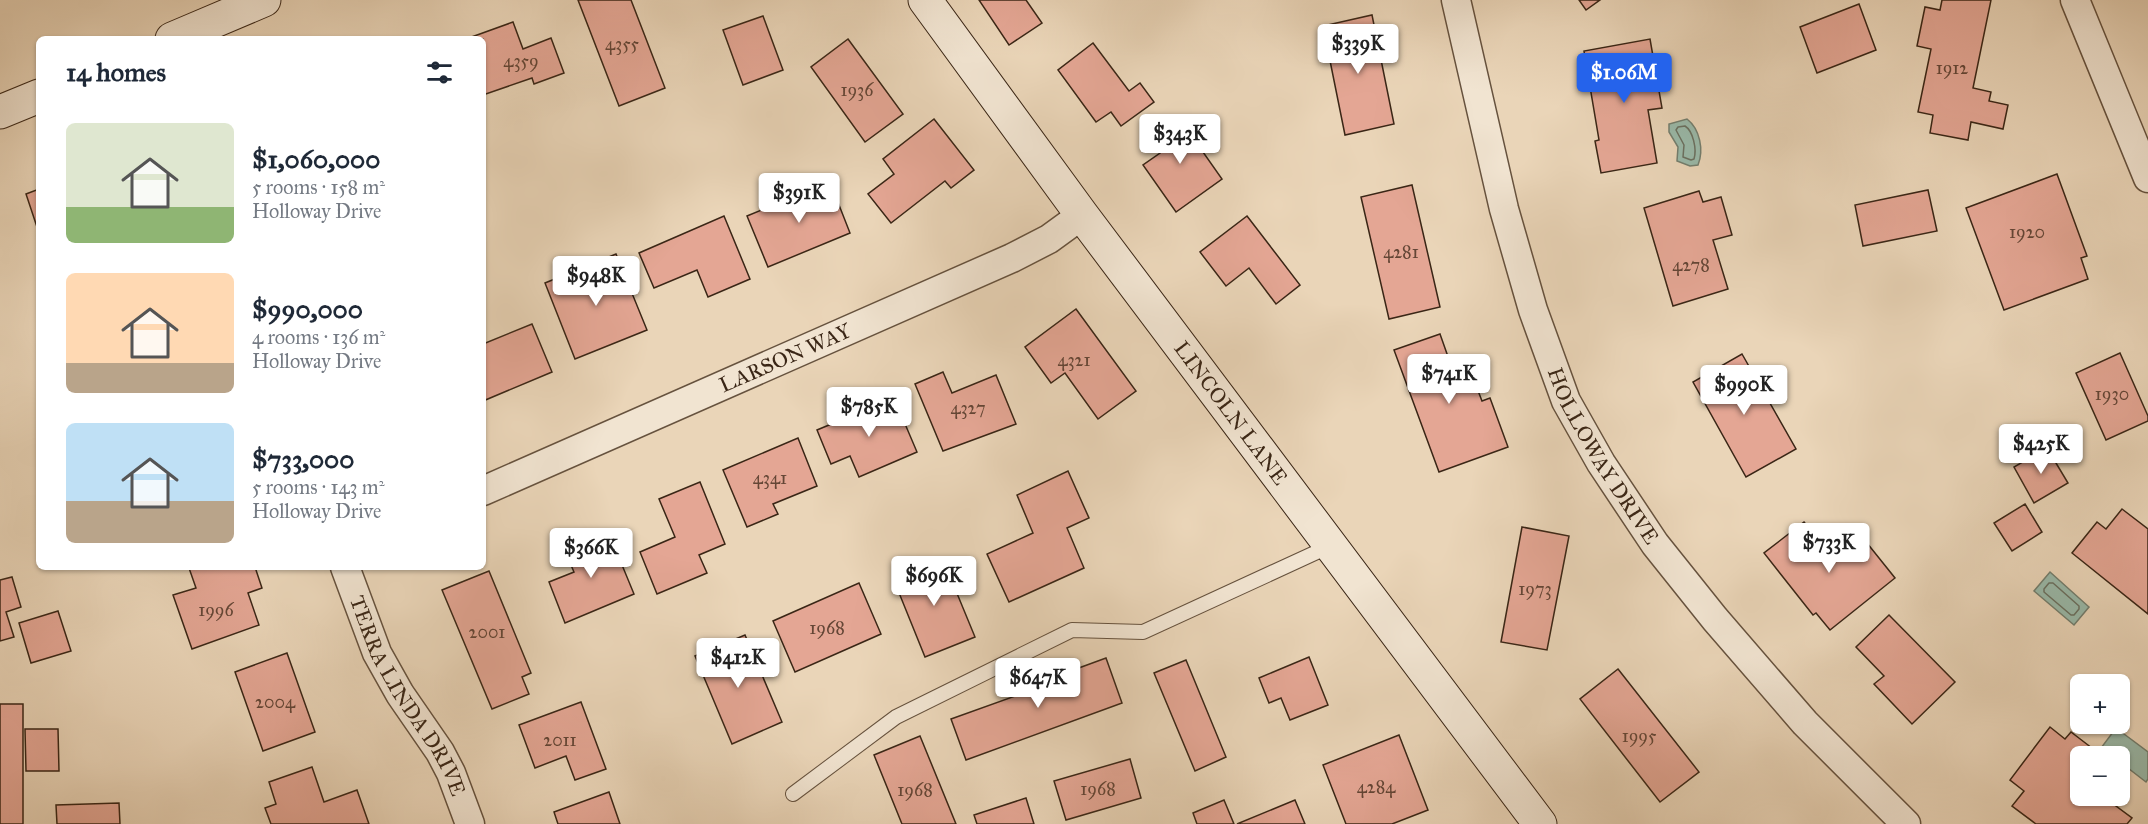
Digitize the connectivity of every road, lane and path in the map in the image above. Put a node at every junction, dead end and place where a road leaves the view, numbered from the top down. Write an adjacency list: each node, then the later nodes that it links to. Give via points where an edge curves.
1 (264, 0): 5 (street)
2 (925, 0): 9 (street, LINCOLN LANE)
3 (1456, 0): 16 (street, HOLLOWAY DRIVE, via 1504,209 1533,310 1566,401 1601,463 1655,544 1715,619 1805,723)
4 (2075, 0): 8 (street)
5 (179, 36)
6 (36, 97): 7 (street)
7 (0, 112)
8 (2148, 178)
9 (1082, 215): 10 (street, LARSON WAY, via 1049,239 1012,258); 11 (street, LINCOLN LANE)
10 (486, 491)
11 (1330, 546): 13 (lane, via 1143,632 1072,630 896,717); 14 (street, LINCOLN LANE)
12 (346, 570): 15 (street, TERRA LINDA DRIVE, via 377,653 451,772)
13 (793, 794)
14 (1535, 822)
15 (470, 824)
16 (1906, 824)

